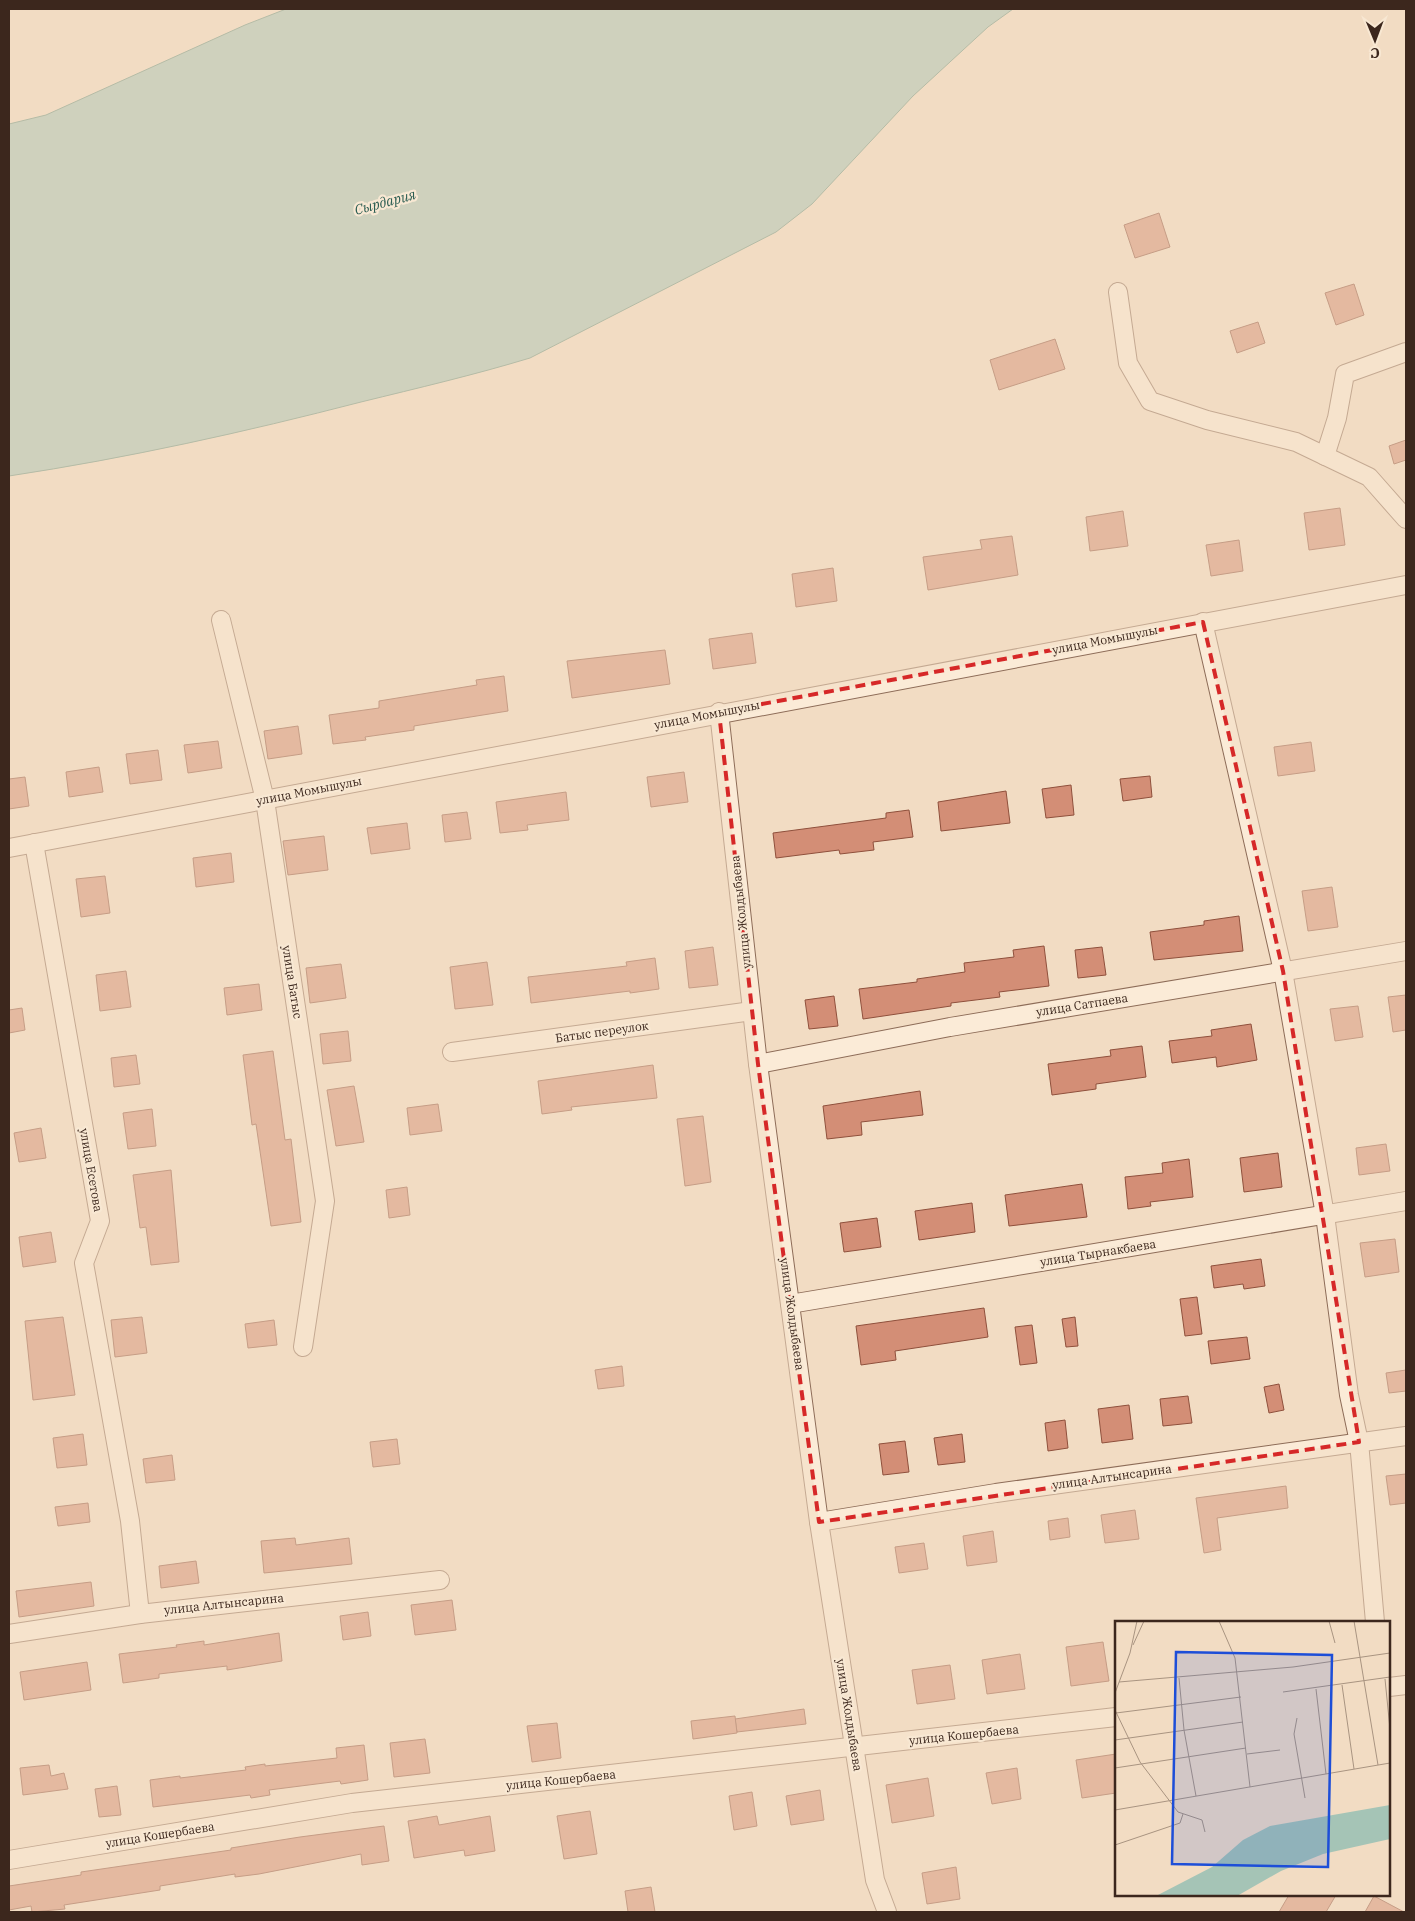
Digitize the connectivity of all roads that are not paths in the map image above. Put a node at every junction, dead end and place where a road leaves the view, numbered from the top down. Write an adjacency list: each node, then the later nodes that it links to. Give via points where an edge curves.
1 (1118, 292): 3 (street, via 1128,363 1150,401 1207,420 1296,442)
2 (1406, 352): 3 (street, via 1345,374)
3 (1324, 456): 4 (street, via 1369,477)
4 (1406, 519)
5 (1406, 585): 7 (street, улица Момышулы)
6 (221, 620): 9 (street, улица Батыс)
7 (1204, 622): 8 (street, улица Момышулы); 13 (street)
8 (719, 712): 9 (street, улица Момышулы); 14 (street, улица Жолдыбаева)
9 (265, 800): 10 (street, улица Момышулы); 20 (street, улица Батыс, via 326,1201)
10 (34, 843): 11 (street, улица Момышулы); 25 (street, улица Есетова, via 100,1221 84,1263 130,1521)
11 (9, 848)
12 (1406, 951): 13 (street, улица Сатпаева)
13 (1283, 971): 16 (street, улица Сатпаева, via 950,1027); 18 (street)
14 (752, 1011): 15 (street, Батыс переулок); 16 (street, улица Жолдыбаева)
15 (452, 1052)
16 (758, 1064): 19 (street, улица Жолдыбаева)
17 (1406, 1202): 18 (street, улица Тырнакбаева)
18 (1325, 1215): 19 (street, улица Тырнакбаева); 22 (street)
19 (790, 1304): 23 (street, улица Жолдыбаева)
20 (303, 1347)
21 (1406, 1436): 22 (street, улица Алтынсарина)
22 (1359, 1442): 23 (street, улица Алтынсарина, via 996,1493); 26 (street)
23 (819, 1522): 31 (street, улица Жолдыбаева)
24 (440, 1580): 25 (street, улица Алтынсарина)
25 (140, 1614): 27 (street, улица Алтынсарина)
26 (1375, 1621)
27 (9, 1634)
28 (1406, 1685): 29 (street)
29 (1390, 1687)
30 (1115, 1718): 31 (street, улица Кошербаева)
31 (854, 1747): 32 (street, улица Кошербаева, via 352,1803); 33 (street, улица Жолдыбаева, via 875,1880)
32 (9, 1860)
33 (887, 1912)

